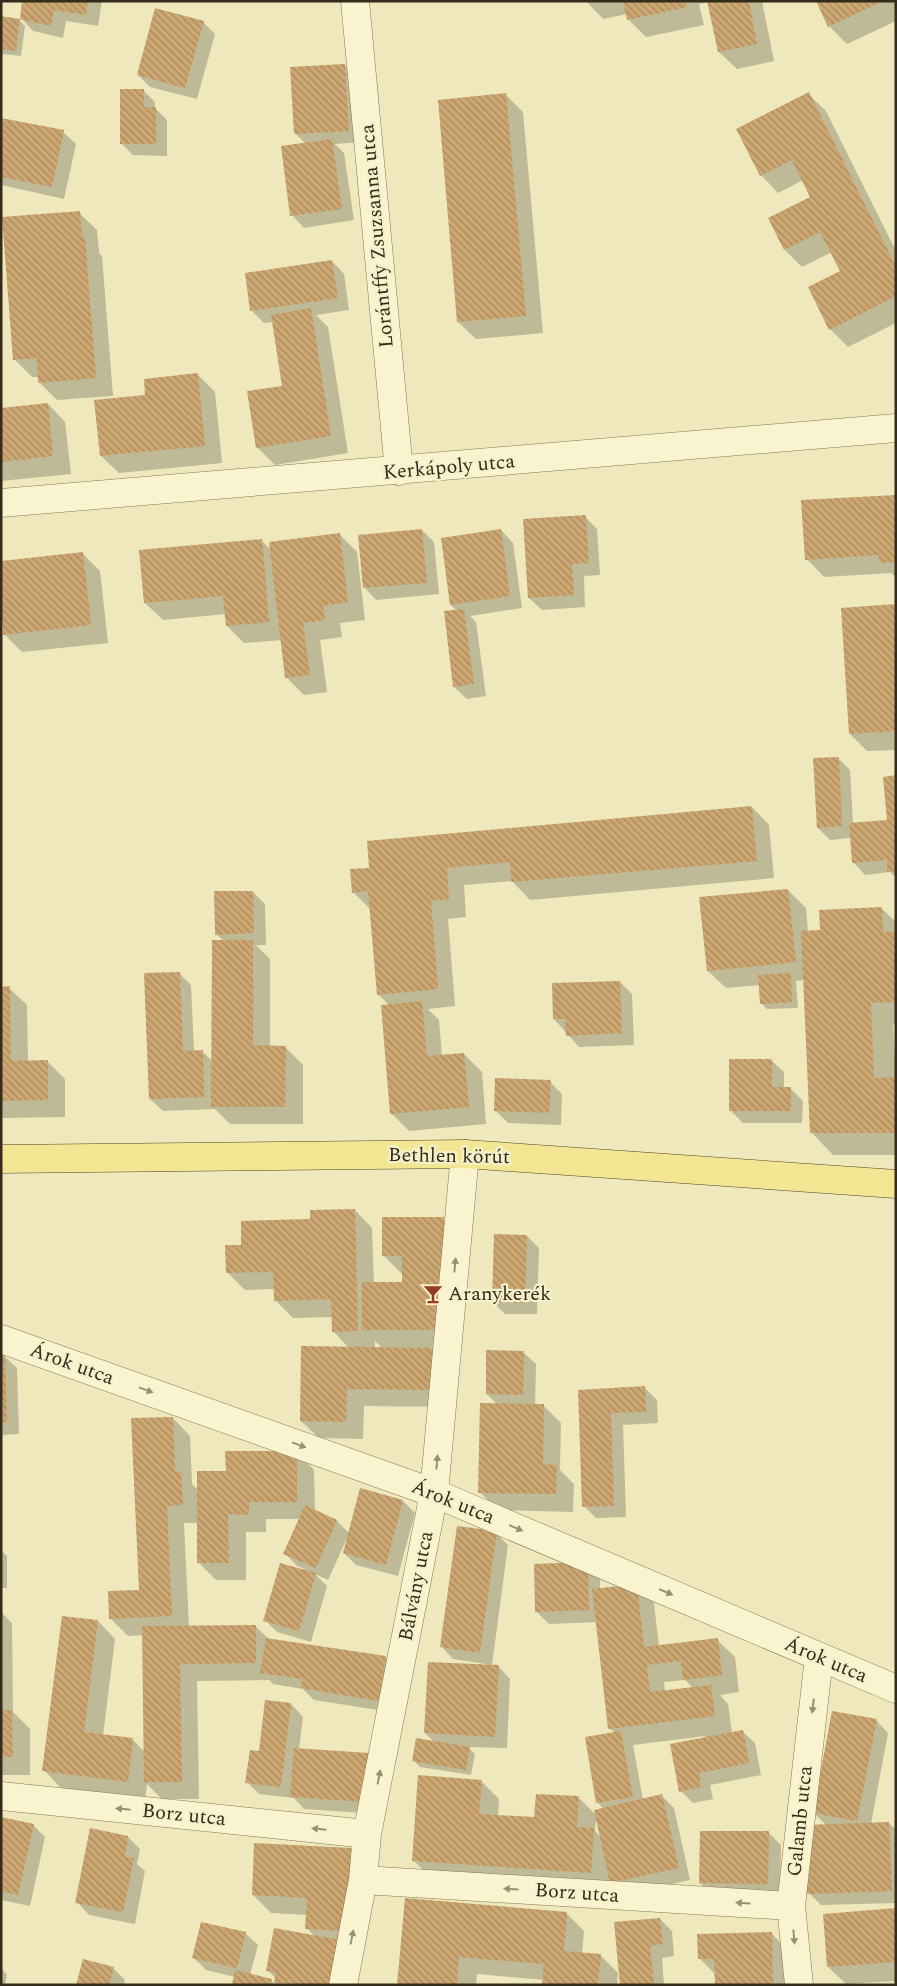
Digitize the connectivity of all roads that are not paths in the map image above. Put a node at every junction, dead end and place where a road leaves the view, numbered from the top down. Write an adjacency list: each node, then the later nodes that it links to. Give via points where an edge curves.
1 (355, 1): 3 (street, Lorántffy Zsuzsanna utca)
2 (896, 428): 3 (street, Kerkápoly utca)
3 (399, 471): 4 (street, Kerkápoly utca)
4 (1, 503)
5 (465, 1154): 6 (main road, Bethlen körút); 7 (main road, Bethlen körút); 9 (street, Bálvány utca, one-way to 5)
6 (1, 1158)
7 (896, 1184)
8 (1, 1339): 9 (street, Árok utca, one-way to 9)
9 (434, 1493): 10 (street, Árok utca, one-way to 10); 13 (street, Bálvány utca, one-way to 9)
10 (819, 1657): 11 (street, Árok utca); 15 (street, Galamb utca, one-way to 15)
11 (896, 1689)
12 (1, 1796): 13 (street, Borz utca, one-way to 12)
13 (368, 1834): 14 (street, Bálvány utca)
14 (363, 1880): 15 (street, Borz utca, one-way to 14); 16 (street, Bálvány utca, one-way to 14)
15 (791, 1906): 17 (street, Galamb utca, one-way to 17)
16 (343, 1985)
17 (799, 1985)

